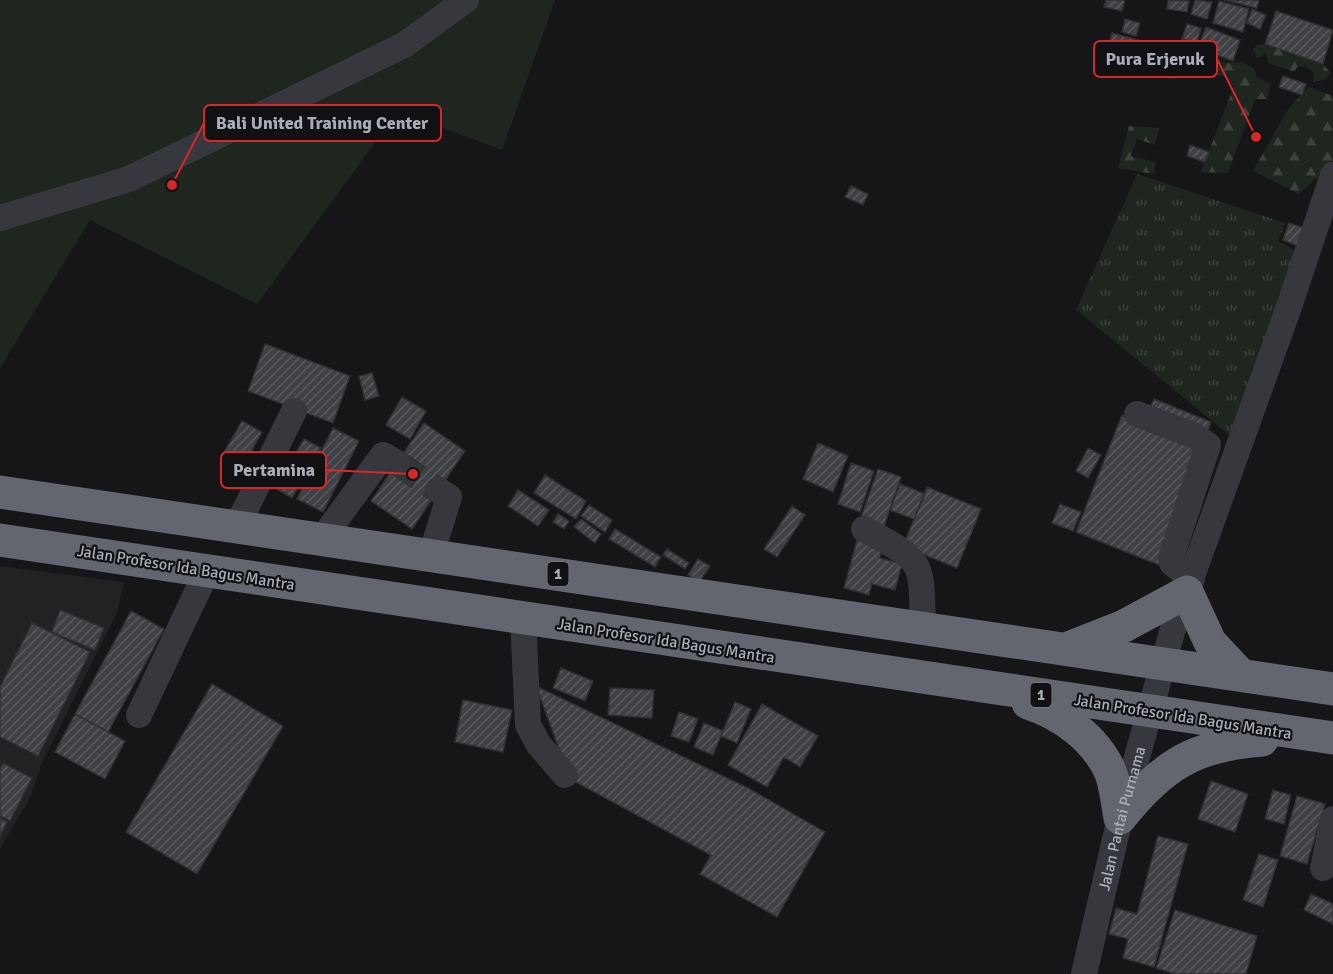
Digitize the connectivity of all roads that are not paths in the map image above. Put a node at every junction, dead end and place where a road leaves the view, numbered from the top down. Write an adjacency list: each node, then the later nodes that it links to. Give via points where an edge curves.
1 (466, 0): 3 (street, via 404,45 129,179)
2 (1333, 175): 15 (street, Jalan Pantai Purnama)
3 (0, 218)
4 (294, 411): 9 (street)
5 (1137, 414): 15 (street, via 1193,435 1208,445 1171,558)
6 (397, 463): 11 (street, via 383,455)
7 (438, 490): 13 (street, via 449,497)
8 (0, 492): 9 (highway, 1)
9 (237, 526): 11 (highway, 1)
10 (864, 529): 17 (street, via 898,548 916,564 921,574)
11 (322, 539): 13 (highway, 1)
12 (0, 540): 14 (highway, Jalan Profesor Ida Bagus Mantra / 1)
13 (431, 555): 17 (highway, 1)
14 (207, 571): 16 (highway, Jalan Profesor Ida Bagus Mantra / 1); 24 (street)
15 (1190, 585): 18 (highway, via 1124,626); 19 (street, Jalan Pantai Purnama); 20 (highway, via 1210,642)
16 (524, 618): 21 (highway, Jalan Profesor Ida Bagus Mantra / 1); 26 (street, via 528,725 539,745)
17 (923, 627): 18 (highway, 1)
18 (1066, 649): 19 (highway, 1)
19 (1163, 663): 20 (highway, 1); 23 (street, Jalan Pantai Purnama)
20 (1239, 674): 22 (highway, 1)
21 (976, 686): 23 (highway, Jalan Profesor Ida Bagus Mantra / 1); 27 (highway, via 1045,709 1068,721 1099,751 1111,772)
22 (1333, 689)
23 (1148, 712): 25 (highway, Jalan Profesor Ida Bagus Mantra / 1); 27 (street, Jalan Pantai Purnama)
24 (139, 716)
25 (1324, 737): 27 (highway, via 1227,743 1200,751 1146,786)
26 (565, 775)
27 (1120, 818): 30 (street, Jalan Pantai Purnama)
28 (1333, 819): 29 (street)
29 (1323, 868)
30 (1084, 974)

